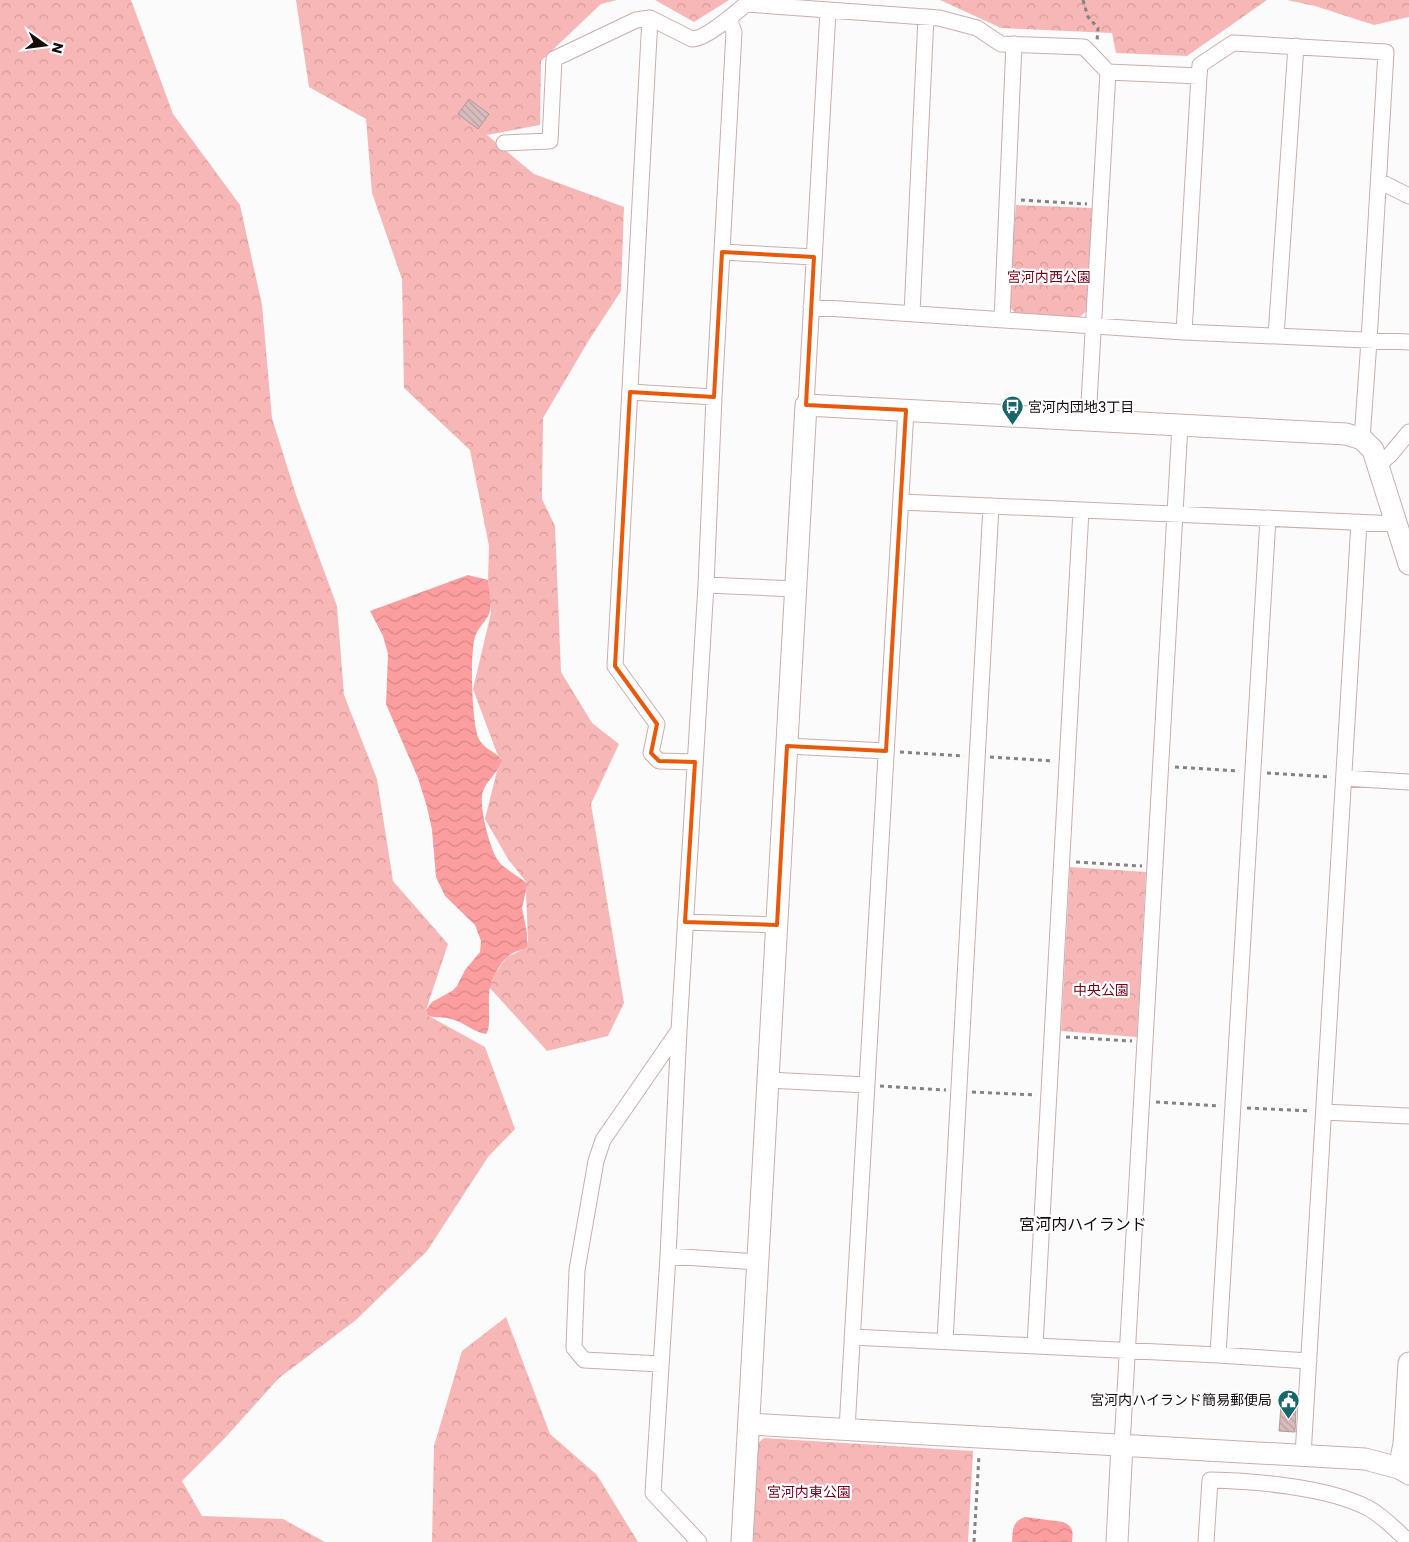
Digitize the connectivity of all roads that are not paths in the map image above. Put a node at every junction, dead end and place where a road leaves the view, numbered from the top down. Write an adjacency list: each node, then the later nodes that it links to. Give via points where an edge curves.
1 (828, 11): 2 (street); 4 (street, via 746,4); 13 (street)
2 (926, 17): 5 (street, via 977,28 1001,44); 15 (street)
3 (650, 18): 4 (street, via 698,39); 9 (street, via 636,20 554,59 550,141); 22 (street)
4 (729, 19): 12 (street, via 734,32)
5 (1014, 44): 7 (street, via 1084,47); 16 (street)
6 (1296, 46): 8 (street, via 1232,43 1200,65); 10 (street, via 1386,52); 19 (street)
7 (1108, 72): 8 (street); 17 (street)
8 (1199, 76): 18 (street)
9 (504, 143)
10 (1379, 181): 11 (street); 20 (street)
11 (1409, 196)
12 (722, 252): 13 (street); 23 (street)
13 (814, 257): 14 (street)
14 (812, 307): 15 (street); 24 (street)
15 (912, 313): 16 (street)
16 (1002, 319): 17 (street)
17 (1094, 325): 18 (street); 26 (street)
18 (1184, 332): 19 (street)
19 (1276, 336): 20 (street)
20 (1369, 341): 21 (street); 29 (street)
21 (1409, 342)
22 (630, 392): 23 (street); 43 (street, via 615,666 657,724 651,754 659,761)
23 (714, 397): 39 (street)
24 (806, 405): 25 (street); 40 (street)
25 (906, 410): 26 (street); 31 (street)
26 (1088, 420): 27 (street)
27 (1180, 425): 29 (street, via 1346,434); 34 (street)
28 (1409, 432): 30 (street, via 1390,456)
29 (1362, 439): 30 (street, via 1373,450)
30 (1378, 465): 37 (street)
31 (900, 502): 32 (street); 42 (street)
32 (991, 506): 33 (street); 56 (street)
33 (1081, 510): 34 (street); 57 (street)
34 (1175, 514): 35 (street); 58 (street)
35 (1268, 518): 36 (street); 59 (street)
36 (1359, 522): 37 (street); 44 (street)
37 (1397, 524): 38 (street)
38 (1409, 564)
39 (706, 585): 40 (street); 43 (street)
40 (796, 589): 41 (street)
41 (787, 746): 42 (street); 47 (street)
42 (886, 751): 50 (street)
43 (695, 762): 46 (street)
44 (1344, 778): 45 (street); 51 (street)
45 (1409, 782)
46 (685, 922): 47 (street); 48 (street)
47 (777, 925): 49 (street)
48 (678, 1030): 53 (street); 62 (street, via 603,1140 596,1161 577,1270 574,1348 584,1360)
49 (768, 1080): 50 (street); 54 (street)
50 (866, 1085): 55 (street)
51 (1324, 1112): 52 (street); 60 (street)
52 (1409, 1116)
53 (668, 1256): 54 (street); 62 (street)
54 (758, 1262): 63 (street)
55 (852, 1337): 56 (street); 64 (street)
56 (945, 1341): 57 (street)
57 (1035, 1346): 58 (street)
58 (1127, 1350): 59 (street); 65 (street)
59 (1218, 1355): 60 (street)
60 (1309, 1361): 66 (street)
61 (1409, 1363): 67 (street)
62 (661, 1364): 68 (street, via 653,1493)
63 (748, 1424): 64 (street); 69 (street)
64 (847, 1429): 65 (street)
65 (1122, 1445): 66 (street); 70 (street)
66 (1303, 1455): 67 (street, via 1365,1459)
67 (1404, 1471)
68 (699, 1542)
69 (742, 1542)
70 (1117, 1542)
71 (1206, 1542): 72 (street, via 1210,1480 1335,1495 1368,1508)
72 (1409, 1542)

